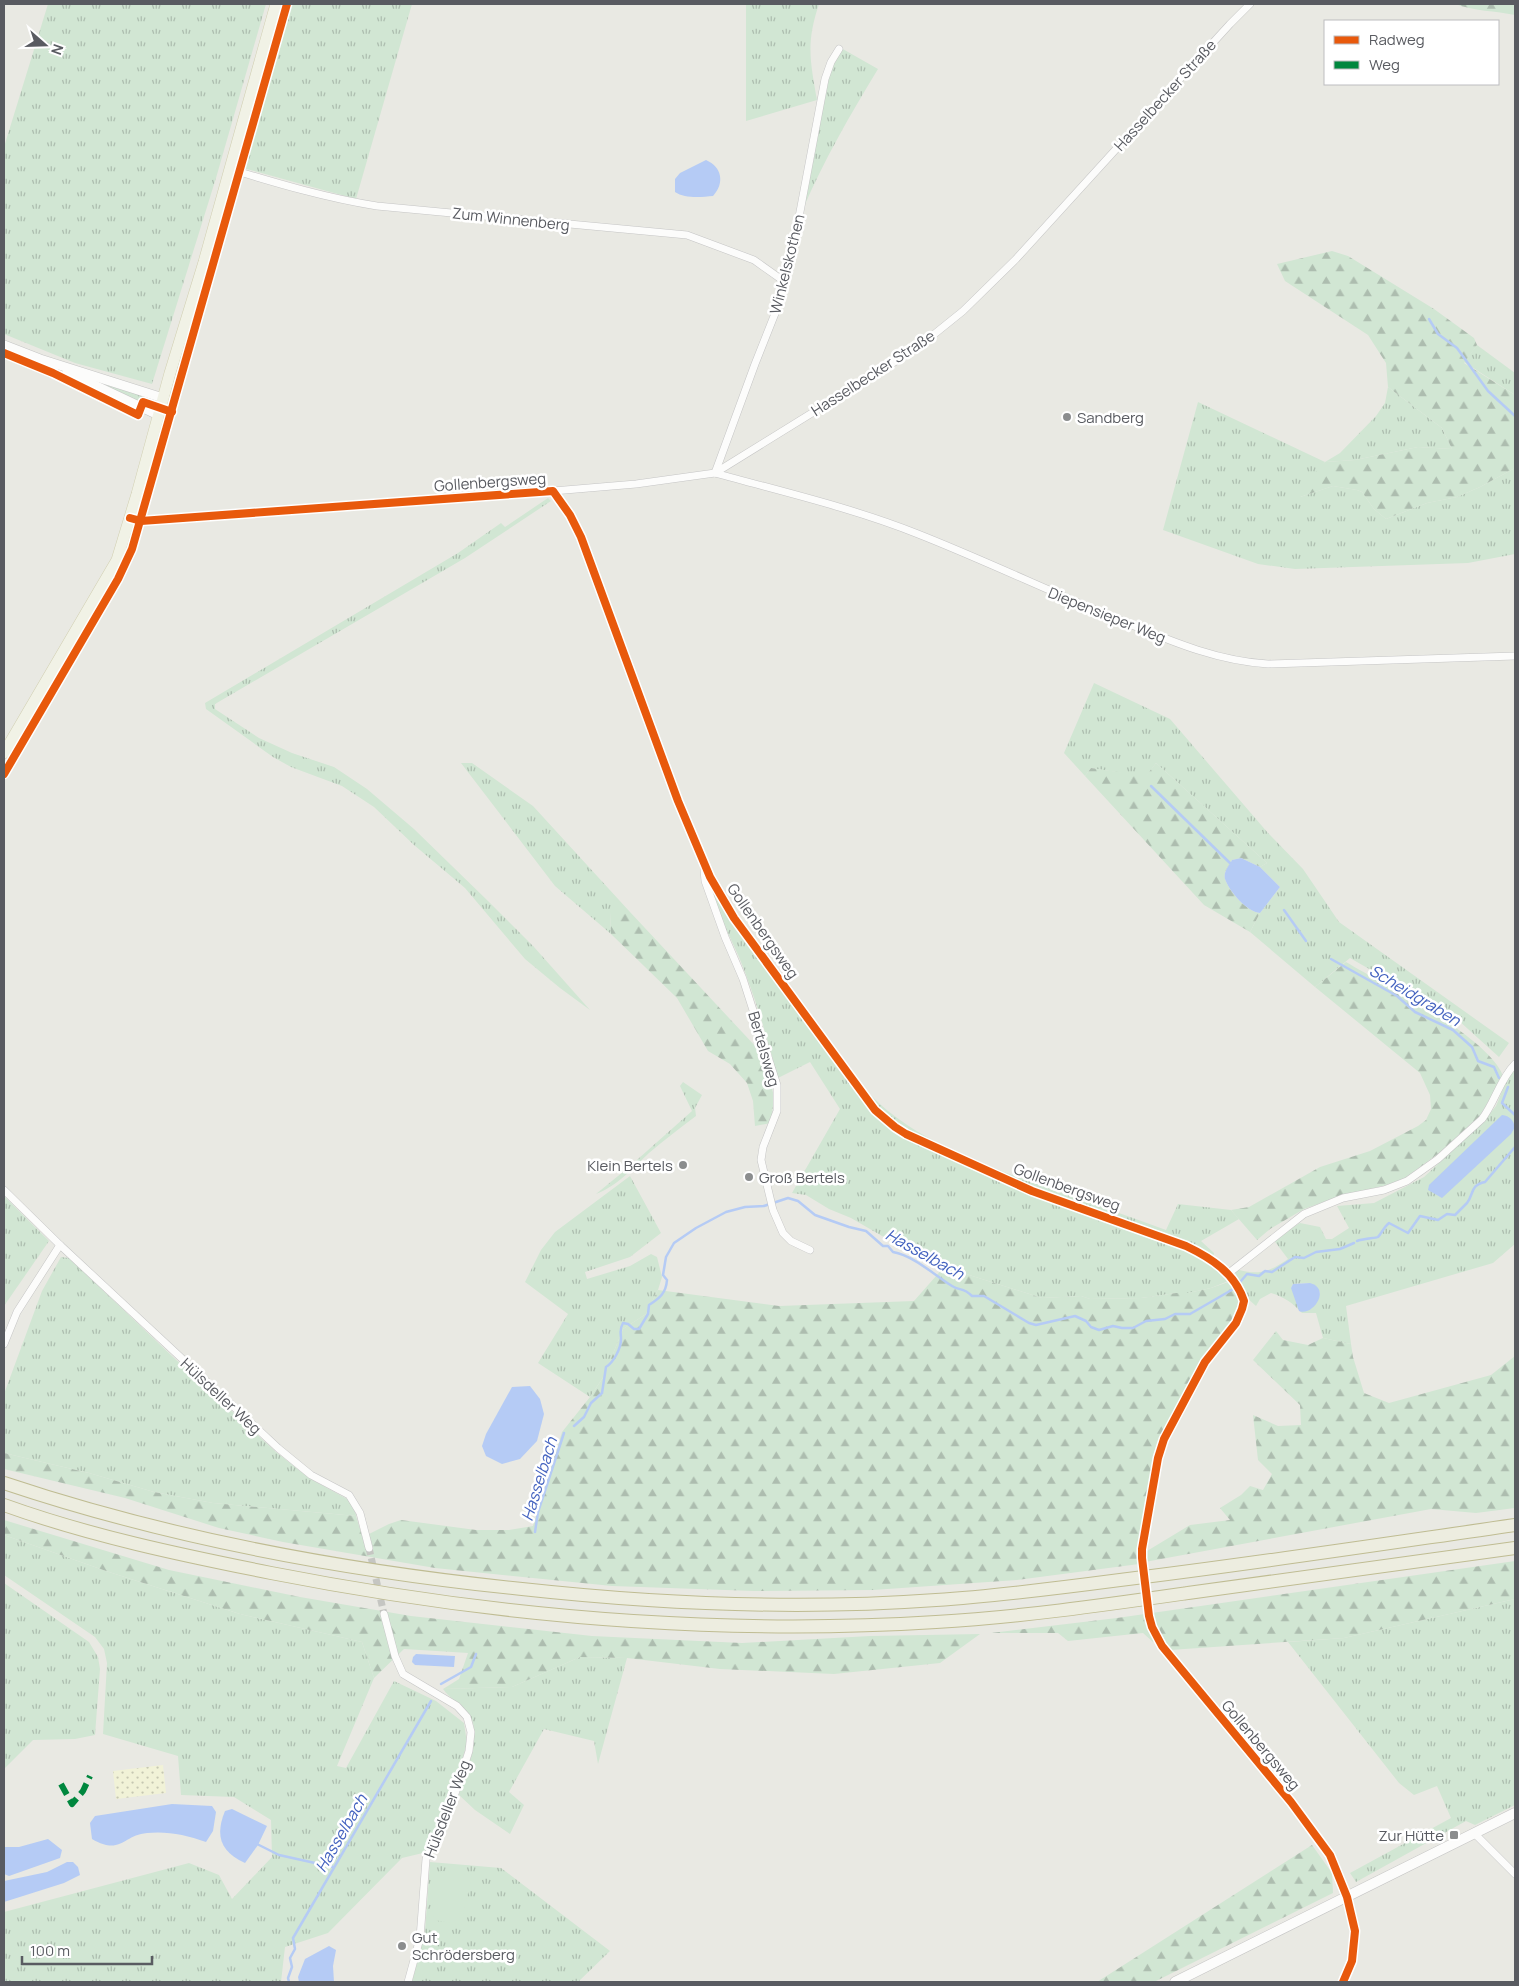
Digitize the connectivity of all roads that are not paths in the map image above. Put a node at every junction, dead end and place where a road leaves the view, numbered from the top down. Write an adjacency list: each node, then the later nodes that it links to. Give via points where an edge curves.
1 (276, 4): 4 (main road)
2 (1250, 4): 10 (street, Hasselbecker Straße, via 1035,239 963,312 917,348)
3 (839, 49): 5 (street, Winkelskothen, via 825,79)
4 (230, 169): 5 (street, Zum Winnenberg, via 287,186 370,204 687,235 754,260); 8 (main road)
5 (785, 282): 10 (street, Winkelskothen)
6 (4, 345): 7 (street)
7 (40, 359): 8 (street); 9 (street)
8 (163, 398): 9 (main road)
9 (158, 416): 12 (main road)
10 (715, 474): 11 (street, Hasselbecker Straße); 13 (street, Diepensieper Weg, via 874,518 1047,591 1227,659 1268,664)
11 (553, 491): 12 (street, Gollenbergsweg, via 141,521); 15 (street, Gollenbergsweg, via 581,537)
12 (130, 518): 14 (main road, via 109,575)
13 (1515, 656)
14 (4, 753)
15 (704, 865): 19 (street, Bertelsweg, via 705,882 743,979 777,1085 775,1119 761,1154 770,1200 780,1228 787,1237); 20 (street, Gollenbergsweg, via 734,918 865,1097 895,1127 925,1144 1032,1191 1186,1246 1210,1258)
16 (1515, 1064): 20 (street, via 1482,1119 1419,1174 1395,1186 1344,1198 1304,1214)
17 (4, 1190): 18 (street, Hülsdeller Weg)
18 (60, 1245): 21 (street, via 17,1312); 25 (street, Hülsdeller Weg, via 278,1448 310,1475 350,1495 360,1513)
19 (810, 1250)
20 (1231, 1276): 27 (street, Gollenbergsweg, via 1242,1297 1240,1316 1205,1362 1162,1444)
21 (4, 1344)
22 (4, 1483): 24 (highway, via 50,1499 255,1550 440,1581 615,1599 760,1604 936,1600 1037,1590)
23 (4, 1505): 26 (highway, via 44,1519 175,1553 334,1585 546,1615 705,1625 857,1626 1029,1615)
24 (1515, 1525)
25 (368, 1548)
26 (1515, 1548)
27 (1142, 1558)
28 (384, 1614): 34 (street, Hülsdeller Weg, via 403,1674 456,1706 467,1717 471,1732 469,1751 452,1804 426,1859 420,1938)
29 (1149, 1616): 33 (street, Gollenbergsweg, via 1162,1646 1291,1802 1330,1855)
30 (1515, 1813): 31 (main road)
31 (1475, 1834): 32 (street); 33 (main road)
32 (1515, 1874)
33 (1347, 1897): 35 (main road); 36 (street, Gollenbergsweg, via 1355,1931 1352,1961)
34 (408, 1982)
35 (1175, 1982)
36 (1343, 1982)

